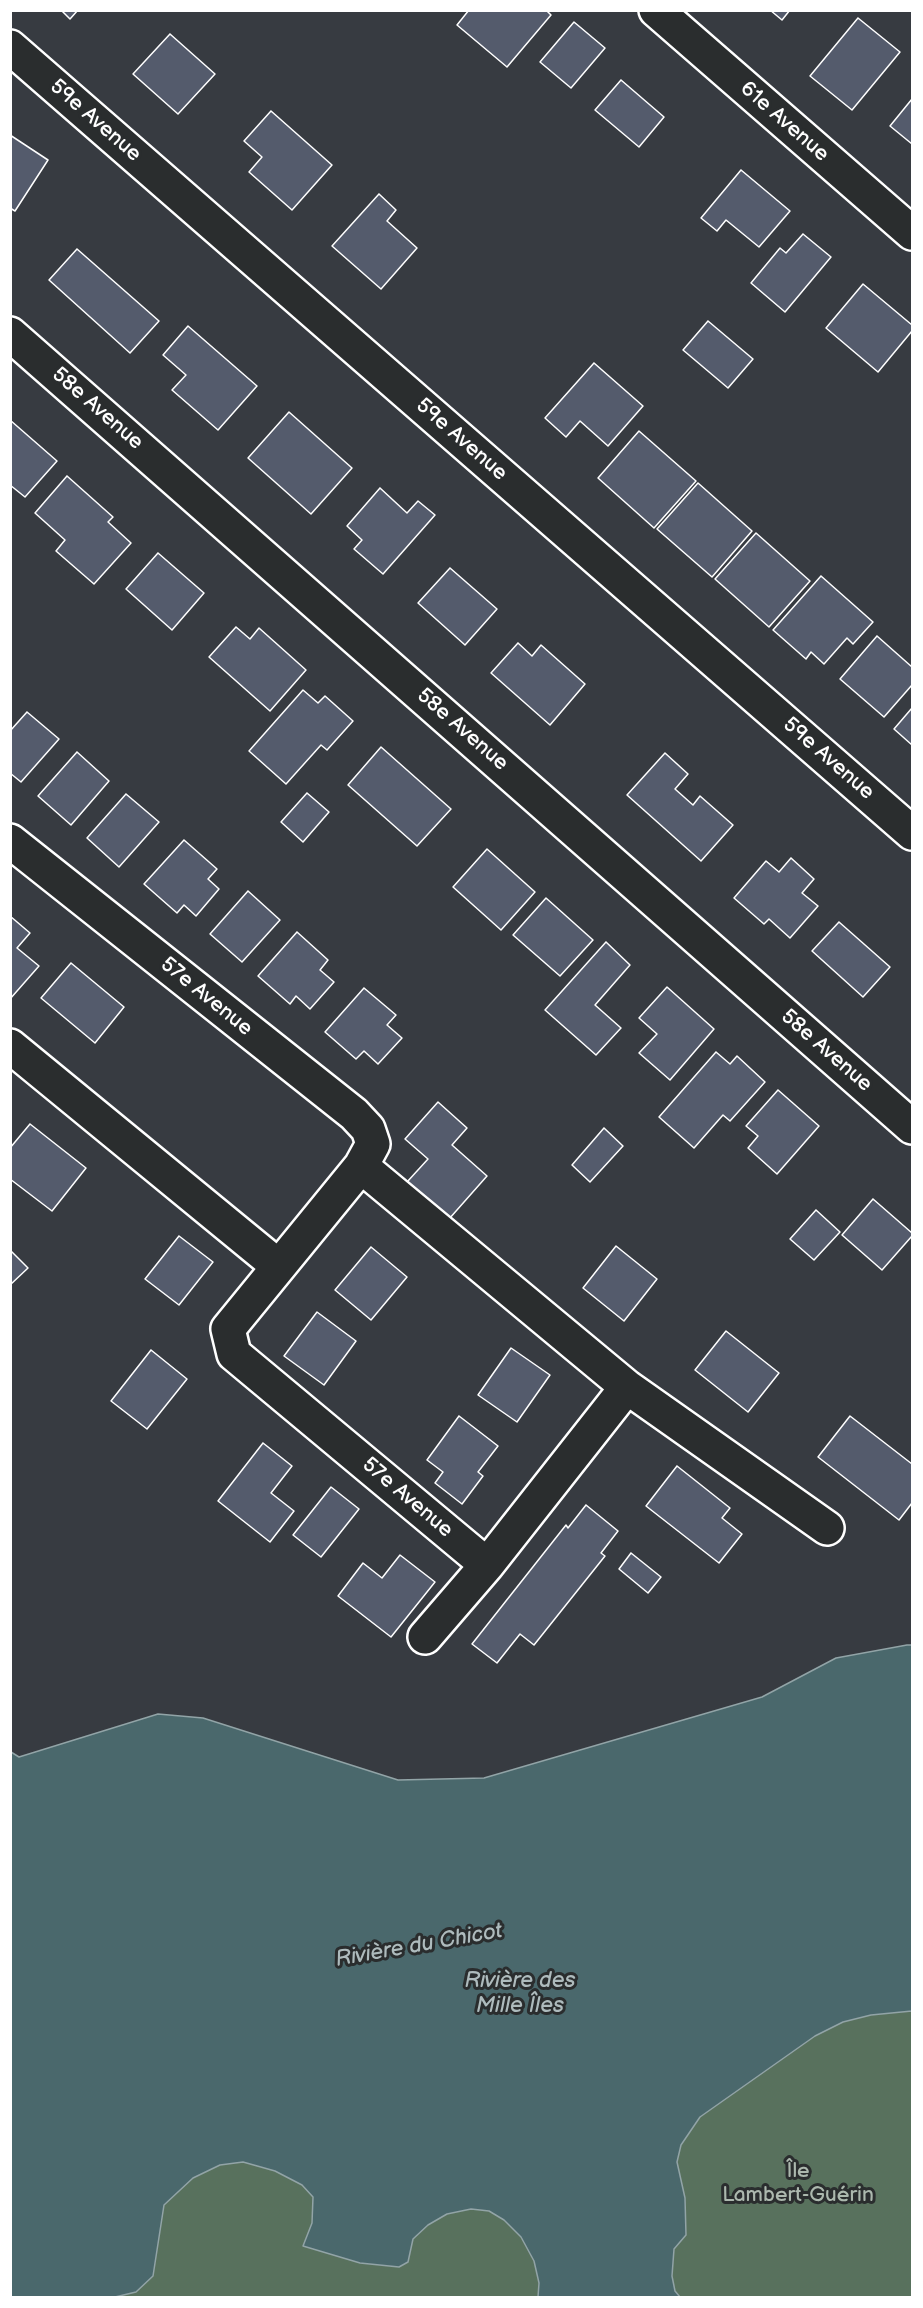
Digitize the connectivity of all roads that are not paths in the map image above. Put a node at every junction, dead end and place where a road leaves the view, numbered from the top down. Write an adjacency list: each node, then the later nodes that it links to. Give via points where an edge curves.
1 (656, 10): 3 (street, 61e Avenue)
2 (10, 47): 5 (street, 59e Avenue)
3 (912, 233)
4 (10, 334): 8 (street, 58e Avenue)
5 (912, 833)
6 (10, 841): 9 (street, 57e Avenue, via 354,1114 368,1129 373,1144)
7 (10, 1046): 10 (street)
8 (912, 1127)
9 (361, 1166): 10 (street, 57e Avenue); 11 (street)
10 (278, 1266): 13 (street, 57e Avenue, via 228,1329 234,1354)
11 (627, 1387): 12 (street); 13 (street)
12 (827, 1528)
13 (487, 1565): 14 (street)
14 (425, 1637)

